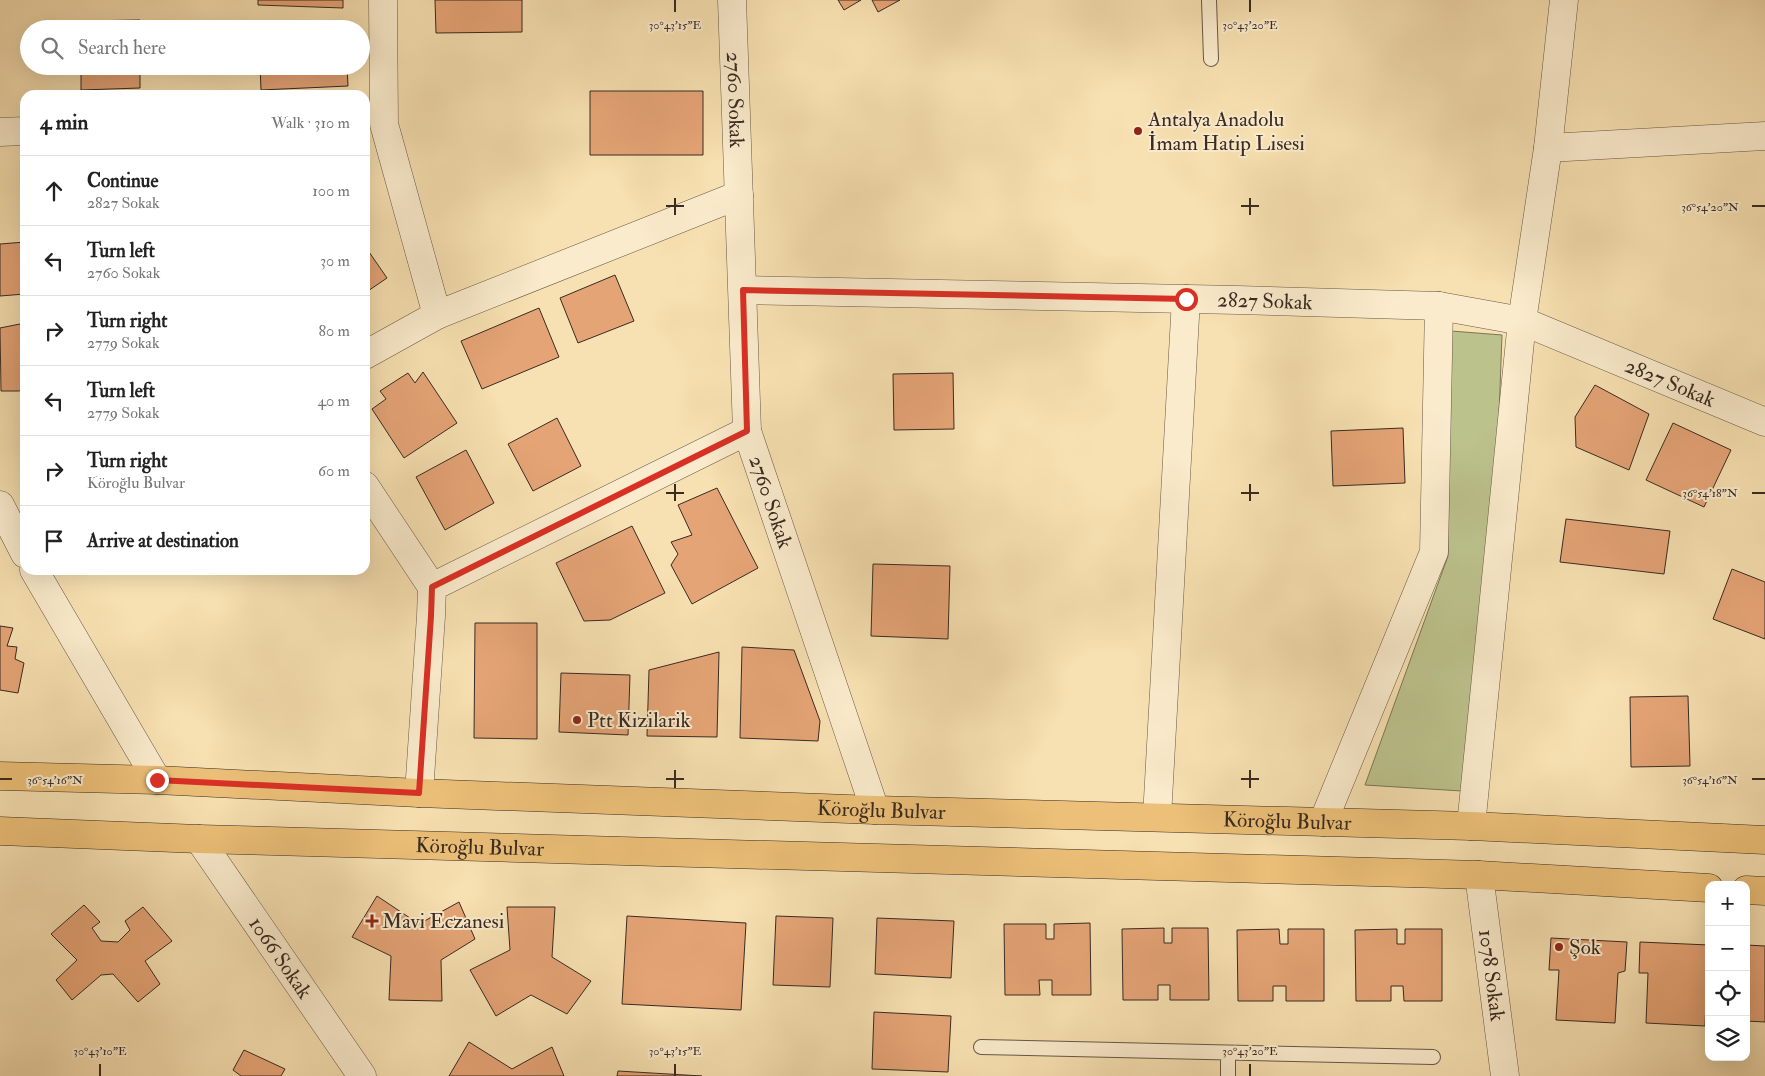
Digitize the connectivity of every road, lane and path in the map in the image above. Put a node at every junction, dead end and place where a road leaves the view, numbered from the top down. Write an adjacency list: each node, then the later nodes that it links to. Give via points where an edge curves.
1 (383, 0): 6 (street)
2 (732, 0): 11 (street, 2760 Sokak)
3 (1209, 0): 5 (lane)
4 (1564, 0): 10 (street)
5 (1211, 59)
6 (375, 124): 15 (street)
7 (20, 131): 8 (street)
8 (0, 132)
9 (1765, 136): 10 (street)
10 (1548, 148): 16 (street)
11 (739, 195): 12 (street, 2760 Sokak); 15 (street)
12 (743, 290): 13 (street, 2827 Sokak); 19 (street, 2760 Sokak)
13 (1186, 299): 14 (street, 2827 Sokak); 29 (street)
14 (1439, 306): 16 (street, 2827 Sokak); 30 (street, via 1434,552)
15 (437, 315): 17 (street)
16 (1522, 320): 18 (street, 2827 Sokak); 31 (street)
17 (370, 352)
18 (1765, 422)
19 (747, 431): 24 (street); 28 (street, 2760 Sokak)
20 (370, 494): 24 (street)
21 (0, 505): 22 (street)
22 (20, 544)
23 (37, 575): 26 (street)
24 (432, 587): 27 (street)
25 (0, 776): 26 (main road, Köroğlu Bulvar)
26 (157, 780): 27 (main road, Köroğlu Bulvar)
27 (419, 793): 28 (main road, Köroğlu Bulvar)
28 (876, 810): 29 (main road, Köroğlu Bulvar)
29 (1158, 817): 30 (main road, Köroğlu Bulvar)
30 (1323, 822): 31 (main road, Köroğlu Bulvar)
31 (1470, 826): 34 (main road, Köroğlu Bulvar)
32 (0, 831): 33 (main road, Köroğlu Bulvar)
33 (199, 839): 35 (main road, Köroğlu Bulvar); 42 (street, 1066 Sokak)
34 (1765, 840)
35 (1479, 875): 36 (main road, Köroğlu Bulvar); 44 (street, 1078 Sokak)
36 (1705, 888)
37 (1750, 890): 38 (main road)
38 (1765, 891)
39 (982, 1047): 40 (lane)
40 (1228, 1053): 41 (lane); 43 (lane)
41 (1433, 1057)
42 (362, 1076)
43 (1228, 1076)
44 (1505, 1076)

